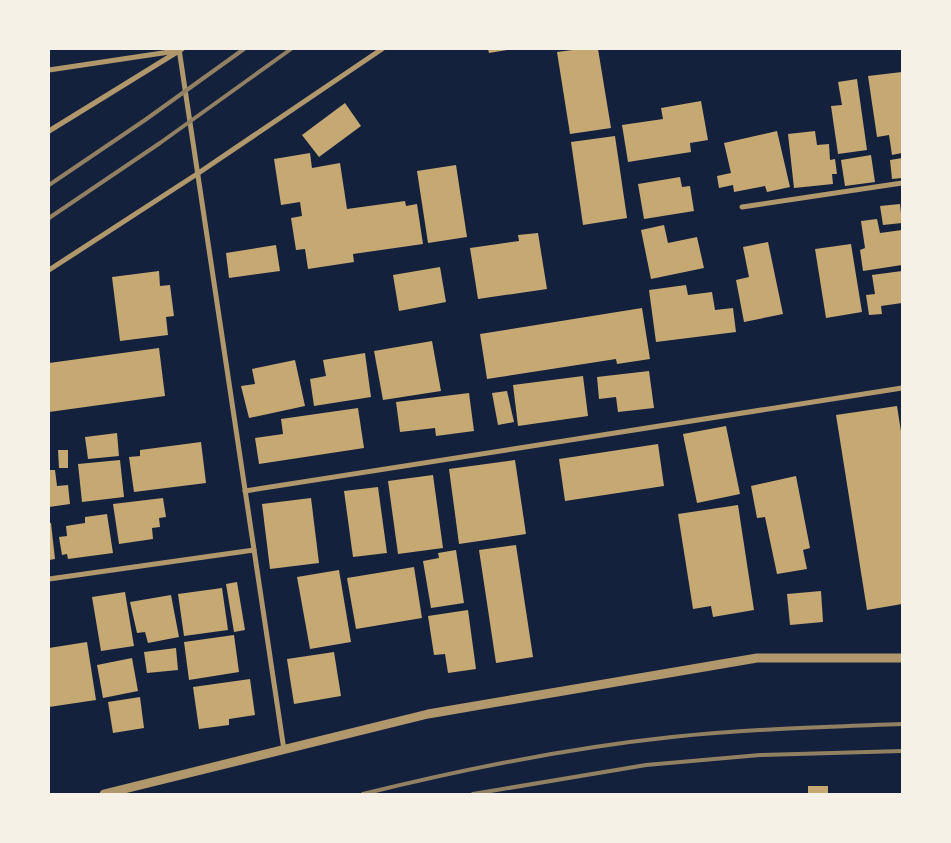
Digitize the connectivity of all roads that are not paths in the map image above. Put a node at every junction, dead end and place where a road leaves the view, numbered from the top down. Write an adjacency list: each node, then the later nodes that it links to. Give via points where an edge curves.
1 (180, 49): 3 (street); 4 (street); 5 (street)
2 (382, 49): 5 (street)
3 (49, 70)
4 (49, 131)
5 (197, 174): 8 (street); 10 (street)
6 (902, 183): 7 (street)
7 (742, 207)
8 (49, 270)
9 (902, 388): 10 (street)
10 (246, 490): 11 (street)
11 (254, 550): 12 (street); 14 (street)
12 (49, 579)
13 (902, 658): 14 (street, via 758,658 428,714)
14 (284, 750): 15 (street)
15 (104, 794)

